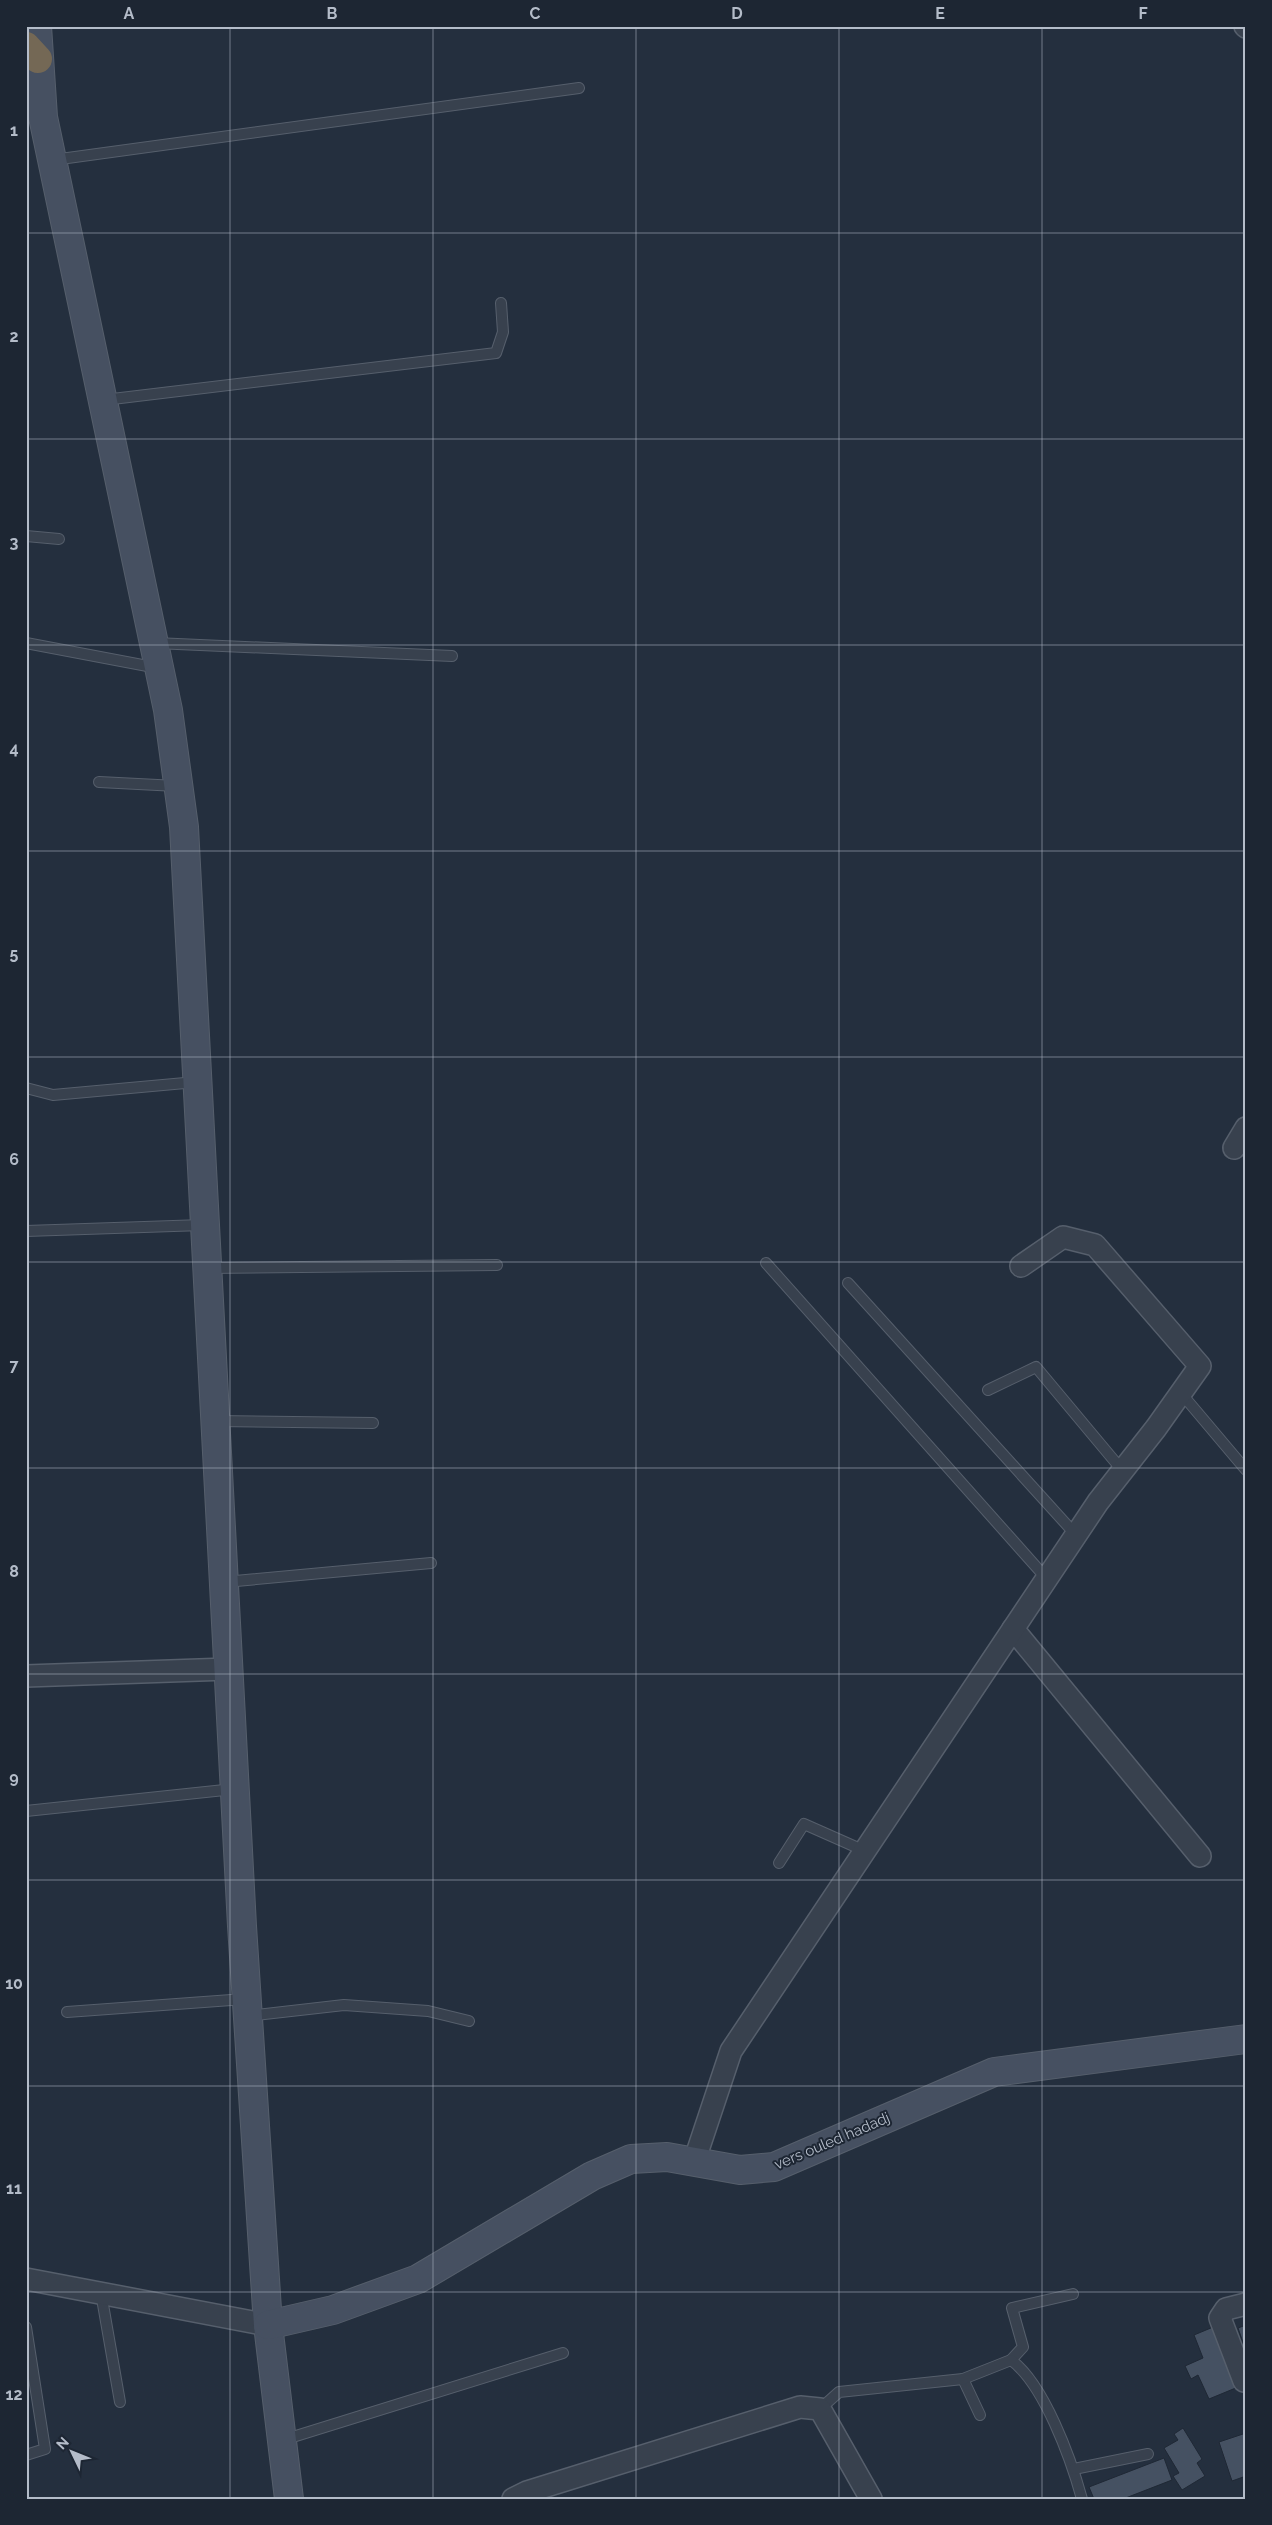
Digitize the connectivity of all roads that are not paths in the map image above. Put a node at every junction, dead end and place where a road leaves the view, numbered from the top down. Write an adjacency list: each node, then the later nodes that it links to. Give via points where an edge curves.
1 (37, 26): 2 (street)
2 (32, 53): 4 (street)
3 (580, 88): 4 (lane)
4 (52, 160): 6 (street)
5 (501, 303): 6 (lane, via 502,332 496,353)
6 (103, 400): 10 (street)
7 (26, 536): 8 (lane)
8 (59, 539)
9 (26, 643): 10 (lane)
10 (157, 656): 11 (lane); 13 (street)
11 (452, 656)
12 (98, 782): 13 (lane)
13 (178, 786): 14 (street, via 184,828)
14 (196, 1082): 15 (lane, via 53,1095); 18 (street)
15 (26, 1088)
16 (1246, 1128): 17 (street)
17 (1234, 1148)
18 (204, 1225): 19 (lane); 23 (street)
19 (26, 1231)
20 (766, 1263): 33 (lane)
21 (497, 1265): 23 (lane)
22 (1021, 1266): 26 (street, via 1063,1237 1095,1245 1200,1366)
23 (206, 1268): 27 (street)
24 (848, 1283): 31 (lane)
25 (988, 1390): 29 (lane, via 1036,1367)
26 (1181, 1393): 29 (street); 30 (lane)
27 (215, 1421): 28 (lane); 34 (street)
28 (373, 1423)
29 (1122, 1470): 31 (street)
30 (1246, 1470)
31 (1076, 1535): 33 (street)
32 (431, 1562): 34 (lane)
33 (1046, 1579): 35 (street)
34 (224, 1582): 36 (street)
35 (1013, 1629): 40 (street); 41 (street)
36 (228, 1669): 37 (street); 38 (street)
37 (26, 1676)
38 (234, 1789): 39 (lane); 43 (street)
39 (26, 1810)
40 (865, 1851): 42 (lane, via 804,1824); 47 (street, via 731,2051)
41 (1200, 1856)
42 (779, 1863)
43 (247, 2007): 44 (lane); 45 (lane, via 344,2005 428,2011); 52 (street)
44 (67, 2012)
45 (469, 2021)
46 (1246, 2039): 47 (street, vers ouled hadadj, via 994,2072 774,2167 740,2170)
47 (694, 2162): 52 (street, vers ouled hadadj, via 667,2157 631,2160 592,2176 418,2279 333,2310)
48 (26, 2279): 49 (street)
49 (101, 2293): 52 (street); 58 (lane)
50 (1073, 2294): 55 (lane, via 1012,2308 1023,2347)
51 (1246, 2304): 57 (street, via 1226,2309 1220,2318)
52 (268, 2326): 61 (street)
53 (26, 2327): 63 (lane, via 45,2449)
54 (563, 2353): 61 (lane)
55 (1011, 2360): 56 (lane); 64 (lane, via 1034,2384)
56 (963, 2379): 59 (lane, via 839,2392); 60 (lane)
57 (1244, 2381)
58 (120, 2402)
59 (820, 2409): 66 (street, via 800,2408); 67 (street)
60 (980, 2415)
61 (282, 2441): 65 (street)
62 (1148, 2454): 64 (lane)
63 (26, 2455)
64 (1074, 2469): 68 (lane)
65 (289, 2499)
66 (513, 2499)
67 (871, 2499)
68 (1082, 2499)

